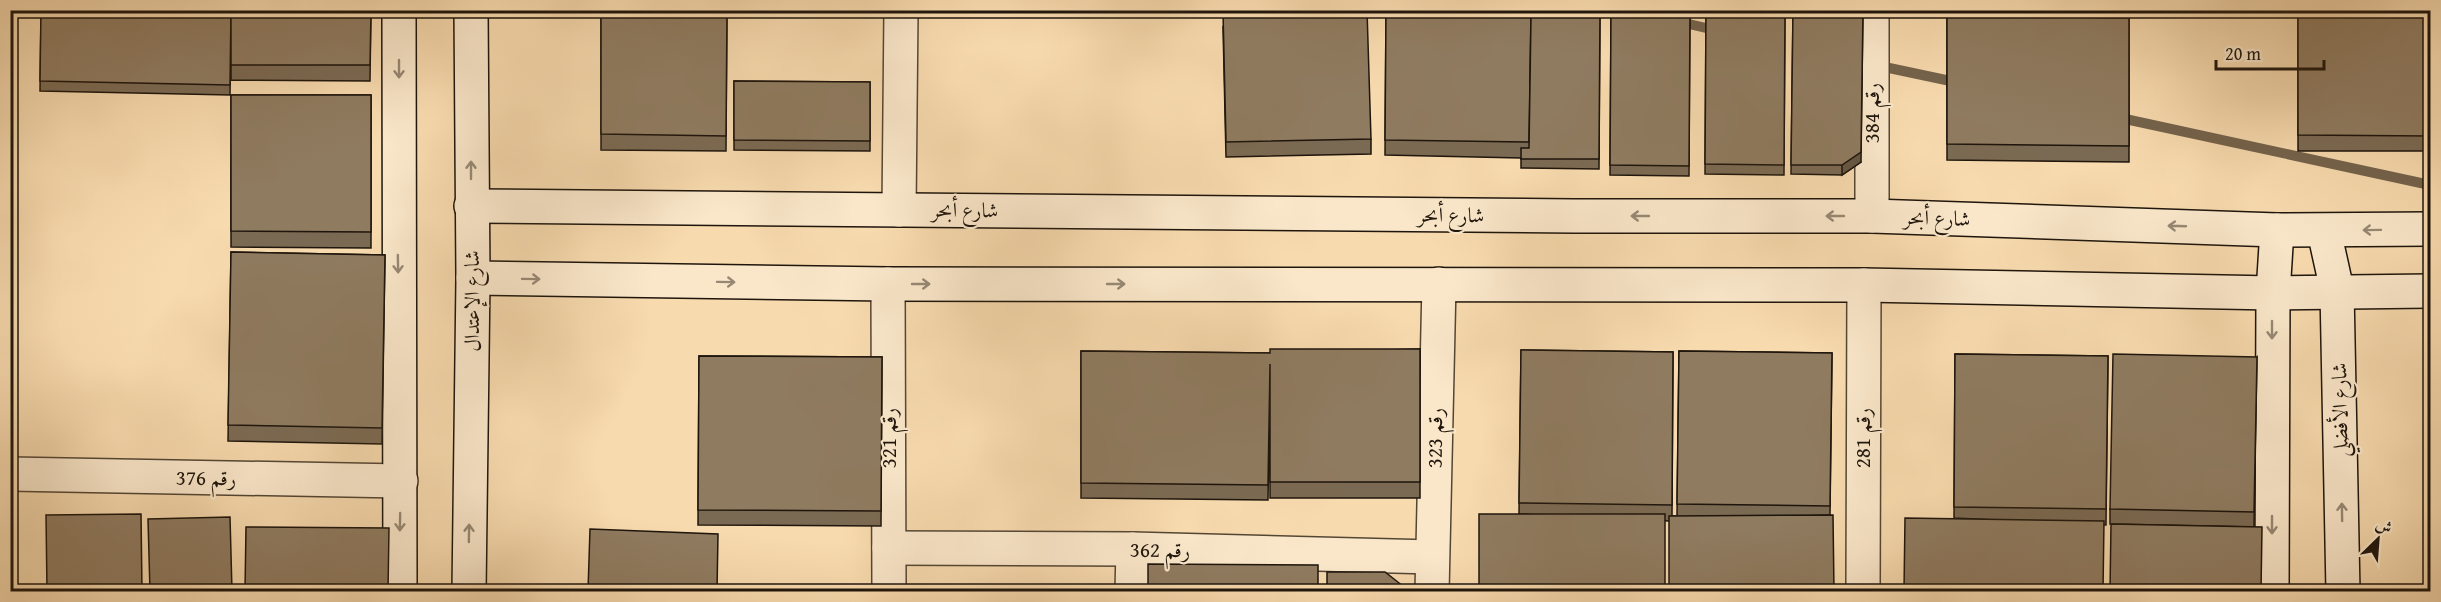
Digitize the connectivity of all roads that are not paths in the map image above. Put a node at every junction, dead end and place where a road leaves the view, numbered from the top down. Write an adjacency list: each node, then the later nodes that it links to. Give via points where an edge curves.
1 (399, 10): 19 (street, one-way to 19)
2 (471, 10): 5 (street, شارع الإعتدال, one-way to 2)
3 (901, 10): 6 (street)
4 (1872, 10): 7 (street, رقم 384)
5 (471, 206): 6 (street, شارع أبحر); 11 (street, شارع الإعتدال)
6 (899, 210): 7 (street, شارع أبحر, one-way to 6)
7 (1872, 216): 9 (street, شارع أبحر, one-way to 7)
8 (2430, 229): 10 (street, شارع أبحر, one-way to 10)
9 (2277, 230): 10 (street, شارع أبحر); 17 (street)
10 (2324, 231): 15 (street, شارع الأفضلي)
11 (472, 278): 12 (street, one-way to 12); 24 (street, شارع الإعتدال, one-way to 11)
12 (888, 284): 13 (street, one-way to 13); 20 (street, رقم 321)
13 (1438, 284): 14 (street); 22 (street, رقم 323)
14 (1864, 285): 17 (street); 28 (street, رقم 281)
15 (2337, 290): 16 (street); 17 (street); 30 (street, شارع الأفضلي, one-way to 15)
16 (2430, 291)
17 (2272, 293): 29 (street, one-way to 29)
18 (10, 474): 19 (street, رقم 376)
19 (401, 482): 23 (street, one-way to 23)
20 (889, 548): 21 (street, رقم 362); 25 (street, رقم 321)
21 (1133, 549): 22 (street, رقم 362); 26 (street)
22 (1432, 557): 27 (street, رقم 323)
23 (400, 591)
24 (469, 591)
25 (889, 591)
26 (1132, 591)
27 (1432, 591)
28 (1863, 591)
29 (2272, 591)
30 (2343, 591)

